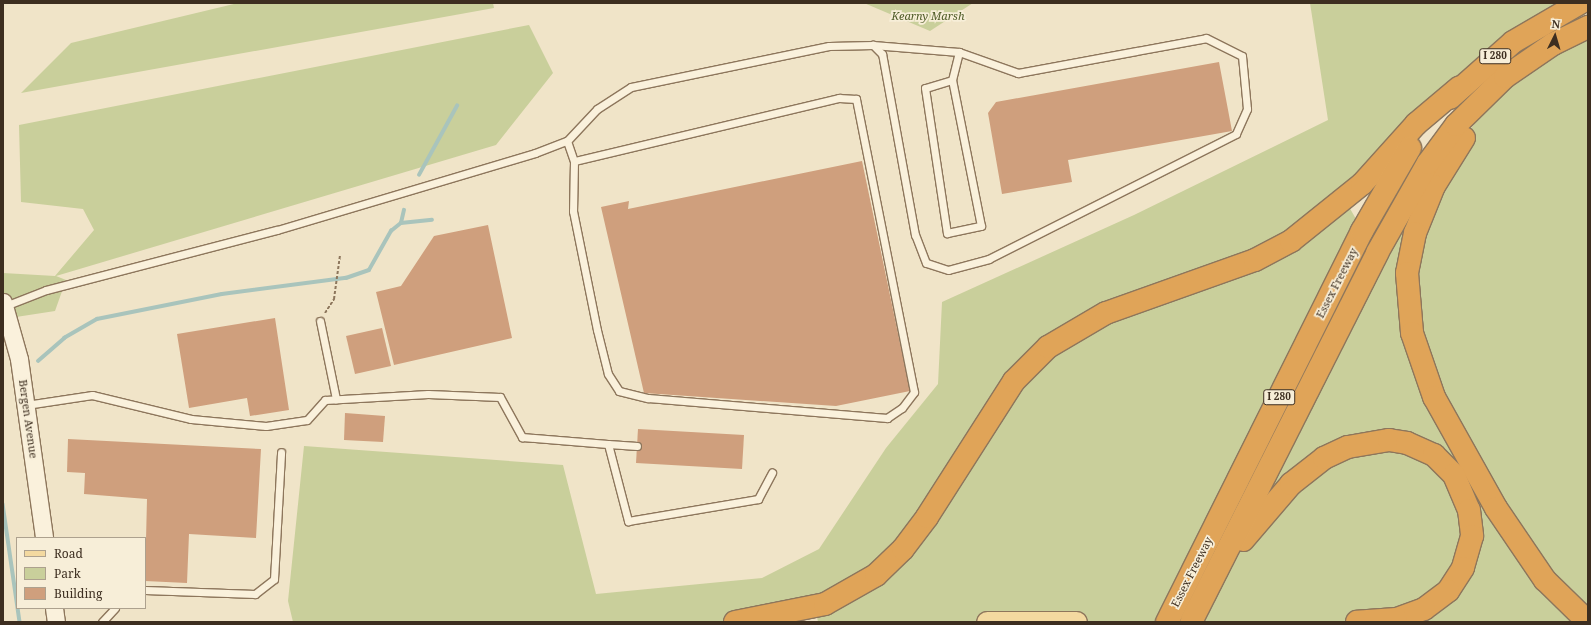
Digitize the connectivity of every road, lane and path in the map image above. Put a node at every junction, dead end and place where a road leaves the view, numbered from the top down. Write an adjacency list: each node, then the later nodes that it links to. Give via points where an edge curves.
1 (1580, 3): 6 (highway, Essex Freeway / I 280, via 1513,42)
2 (1587, 27): 19 (highway, Essex Freeway / I 280, via 1553,44 1505,77 1456,125 1428,163 1377,253); 31 (highway, via 1510,87 1460,142 1420,217 1408,260 1406,288 1409,316 1421,365 1467,460 1536,569)
3 (873, 45): 4 (lane); 4 (lane, via 882,54 915,235 926,263 948,270 989,259 1236,134 1247,109 1242,56 1206,38 1018,73); 7 (lane, via 829,46 631,87 597,109)
4 (959, 52): 5 (lane)
5 (952, 80): 5 (lane, via 925,88 947,233 981,226)
6 (1460, 87): 26 (highway, via 1416,124 1362,184 1291,241 1255,260 1106,313 1048,347 1014,381 927,517 903,549 876,575 825,604); 29 (highway, Essex Freeway / I 280, via 1420,134 1376,207)
7 (566, 141): 8 (lane); 10 (lane, via 277,230 46,290)
8 (574, 161): 8 (lane, via 573,211 608,374 619,391 648,398 887,418 902,408 914,392 856,99 839,98)
9 (340, 255): 11 (path, via 334,299)
10 (4, 304): 13 (street, Bergen Avenue, via 19,359)
11 (320, 321): 12 (lane)
12 (336, 399): 13 (lane, via 325,400 307,420 266,426 191,418 92,395); 14 (lane, via 428,394 500,397 522,437)
13 (25, 405): 18 (street, Bergen Avenue)
14 (608, 444): 15 (lane); 17 (lane, via 628,521 758,499)
15 (637, 446)
16 (281, 452): 20 (lane, via 274,579 255,594)
17 (772, 473)
18 (44, 537)
19 (1216, 571): 23 (highway, Essex Freeway / I 280); 30 (highway, via 1280,494 1324,458 1369,441 1407,443 1434,456 1459,483 1471,519 1469,551 1454,584 1424,610 1396,619)
20 (146, 590)
21 (54, 609): 24 (street)
22 (115, 609): 25 (lane)
23 (1194, 618)
24 (56, 622)
25 (102, 622)
26 (735, 622)
27 (987, 622): 28 (main road)
28 (1076, 622)
29 (1167, 622)
30 (1357, 622)
31 (1588, 622)

